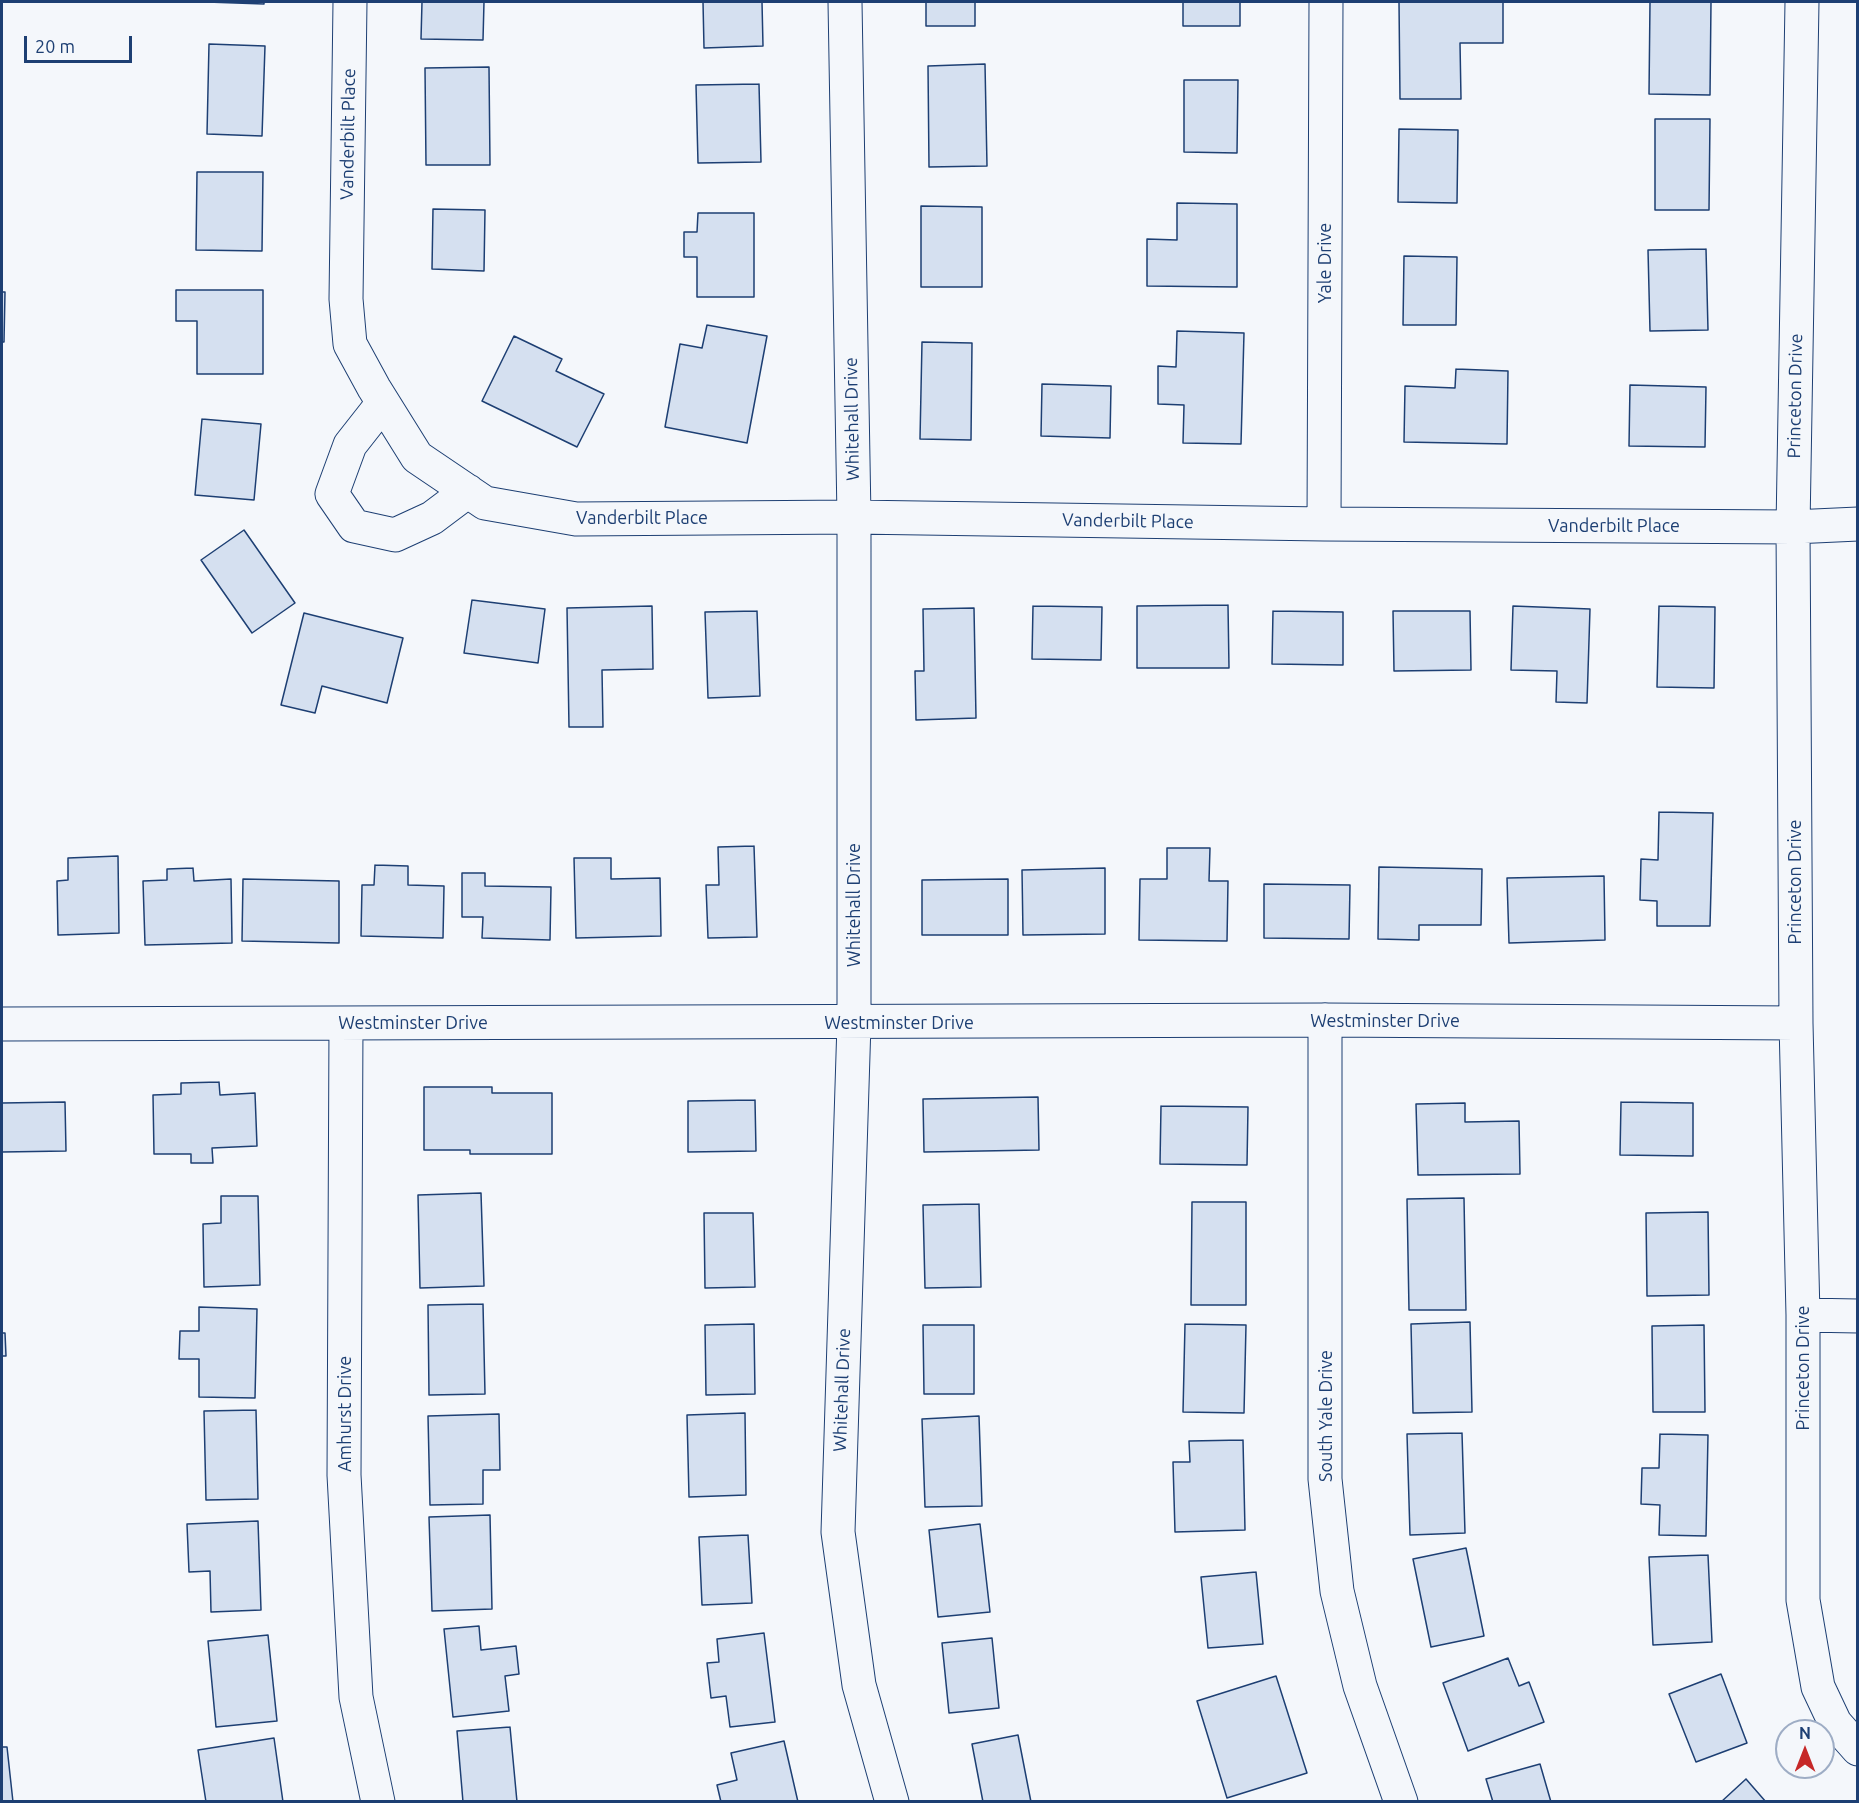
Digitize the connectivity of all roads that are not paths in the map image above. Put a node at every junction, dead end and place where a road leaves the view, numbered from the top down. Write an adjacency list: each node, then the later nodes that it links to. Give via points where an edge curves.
1 (350, 2): 5 (street, Vanderbilt Place, via 346,299 350,344)
2 (845, 2): 7 (street, Whitehall Drive)
3 (1326, 2): 8 (street, Yale Drive)
4 (1802, 2): 10 (street, Princeton Drive)
5 (383, 403): 6 (street, Vanderbilt Place, via 417,457); 6 (street, via 350,445 332,494 354,526 395,535 432,518)
6 (468, 491): 7 (street, Vanderbilt Place, via 485,503 576,519)
7 (854, 517): 8 (street, Vanderbilt Place); 13 (street, Whitehall Drive)
8 (1324, 524): 10 (street, Vanderbilt Place)
9 (1857, 524): 10 (street, Vanderbilt Place)
10 (1793, 527): 14 (street, Princeton Drive)
11 (1326, 1020): 13 (street, Westminster Drive); 14 (street, Westminster Drive); 21 (street, South Yale Drive, via 1327,1490 1337,1591 1357,1676)
12 (346, 1023): 13 (street, Westminster Drive); 15 (street, Westminster Drive); 19 (street, Amhurst Drive, via 344,1476 356,1697)
13 (854, 1023): 20 (street, Whitehall Drive, via 838,1532 860,1685)
14 (1796, 1023): 16 (street, Princeton Drive)
15 (2, 1024)
16 (1803, 1315): 17 (street); 18 (street, Princeton Drive, via 1803,1600 1818,1687 1835,1723)
17 (1857, 1316)
18 (1857, 1749)
19 (378, 1802)
20 (892, 1802)
21 (1401, 1802)

